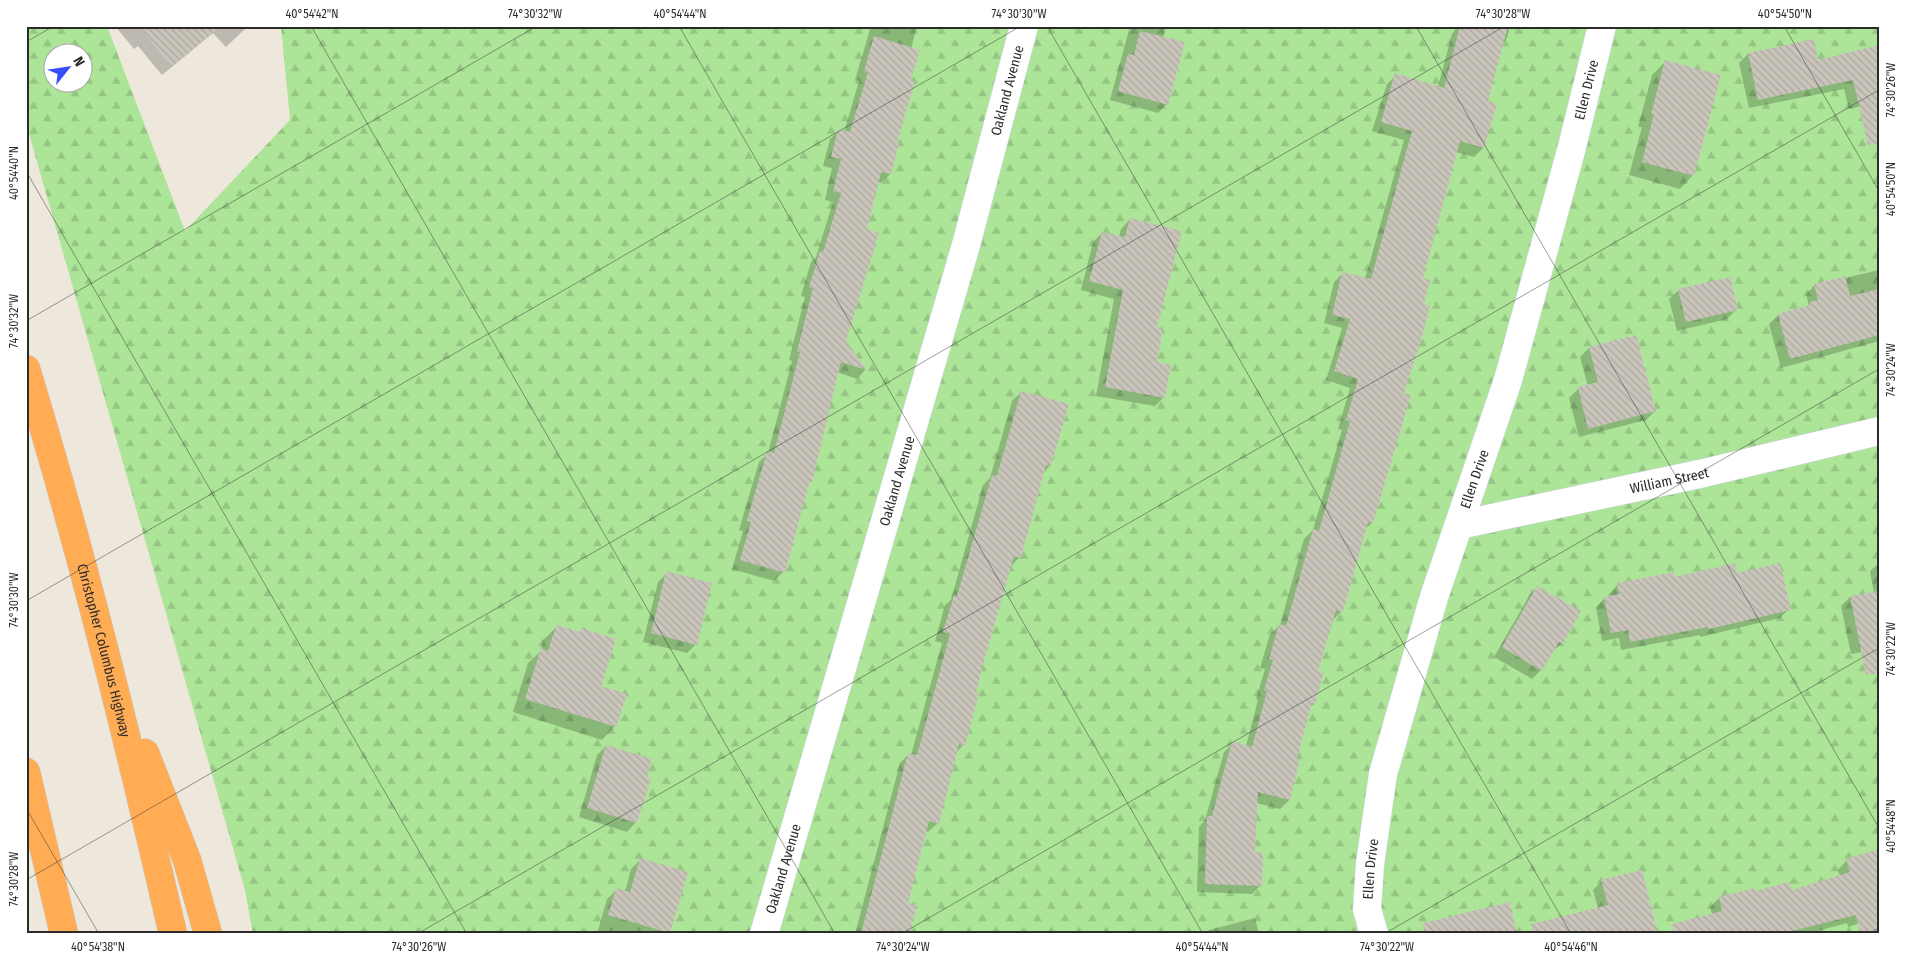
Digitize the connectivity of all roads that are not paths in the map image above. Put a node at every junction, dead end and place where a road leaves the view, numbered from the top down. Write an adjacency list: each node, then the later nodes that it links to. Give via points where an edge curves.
1 (1024, 26): 11 (street, Oakland Avenue, via 966,245)
2 (1602, 26): 5 (street, Ellen Drive, via 1508,380)
3 (26, 369): 6 (highway, Christopher Columbus Highway)
4 (1879, 431): 5 (street, William Street, via 1704,473)
5 (1458, 524): 12 (street, Ellen Drive, via 1382,774 1367,909)
6 (102, 644): 9 (highway, Christopher Columbus Highway); 10 (highway, via 187,860)
7 (26, 772): 8 (highway)
8 (64, 934)
9 (173, 934)
10 (208, 934)
11 (764, 934)
12 (1374, 934)

